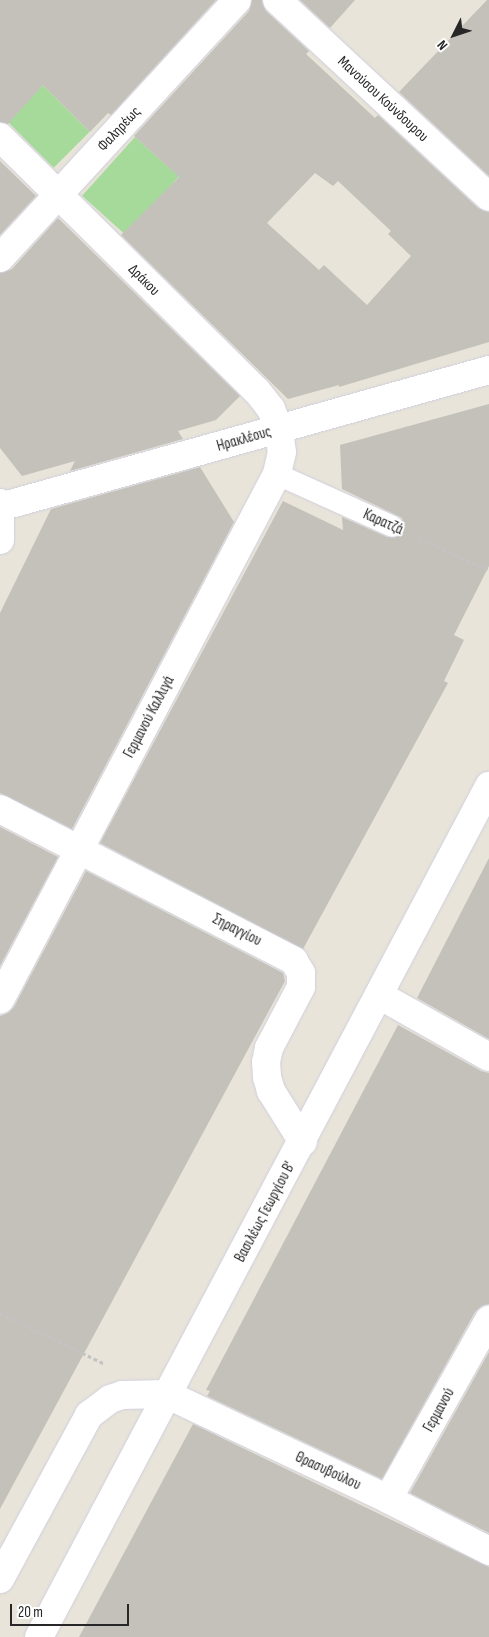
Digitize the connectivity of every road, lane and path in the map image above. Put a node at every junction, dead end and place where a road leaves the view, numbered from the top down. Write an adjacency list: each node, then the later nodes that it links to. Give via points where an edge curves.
1 (237, 0): 4 (street, Φαληρέως)
2 (277, 0): 5 (street, Μανούσου Κούνδουρου)
3 (0, 137): 4 (street, Δράκου)
4 (58, 195): 6 (street, Φαληρέως); 8 (street, Δράκου, via 257,391 271,409)
5 (489, 197)
6 (0, 258)
7 (489, 370): 8 (street, Ηρακλέους)
8 (279, 429): 9 (street, Γερμανού Καλλιγά, via 282,452); 11 (street, Ηρακλέους)
9 (277, 474): 12 (lane, Καρατζά); 17 (street, Γερμανού Καλλιγά)
10 (0, 503): 11 (street)
11 (0, 507): 13 (street)
12 (392, 526): 14 (path, Καρατζά)
13 (0, 540)
14 (489, 570)
15 (489, 786): 18 (street, Βασιλέως Γεωργίου Β')
16 (0, 809): 17 (street, Σηραγγίου)
17 (79, 850): 19 (street, Γερμανού Καλλιγά); 21 (street, Σηραγγίου, via 289,956 299,966 301,987 269,1048 266,1062 271,1091)
18 (378, 996): 20 (street); 21 (street, Βασιλέως Γεωργίου Β')
19 (0, 1000)
20 (489, 1057)
21 (303, 1142): 25 (street, Βασιλέως Γεωργίου Β')
22 (0, 1313): 24 (path)
23 (489, 1320): 26 (street, Γερμανού)
24 (114, 1368)
25 (166, 1394): 26 (street, Θρασυβούλου); 28 (street, Θρασυβούλου, via 110,1399 89,1415); 29 (street, Βασιλέως Γεωργίου Β')
26 (388, 1499): 27 (street, Θρασυβούλου)
27 (489, 1551)
28 (0, 1579)
29 (39, 1637)

